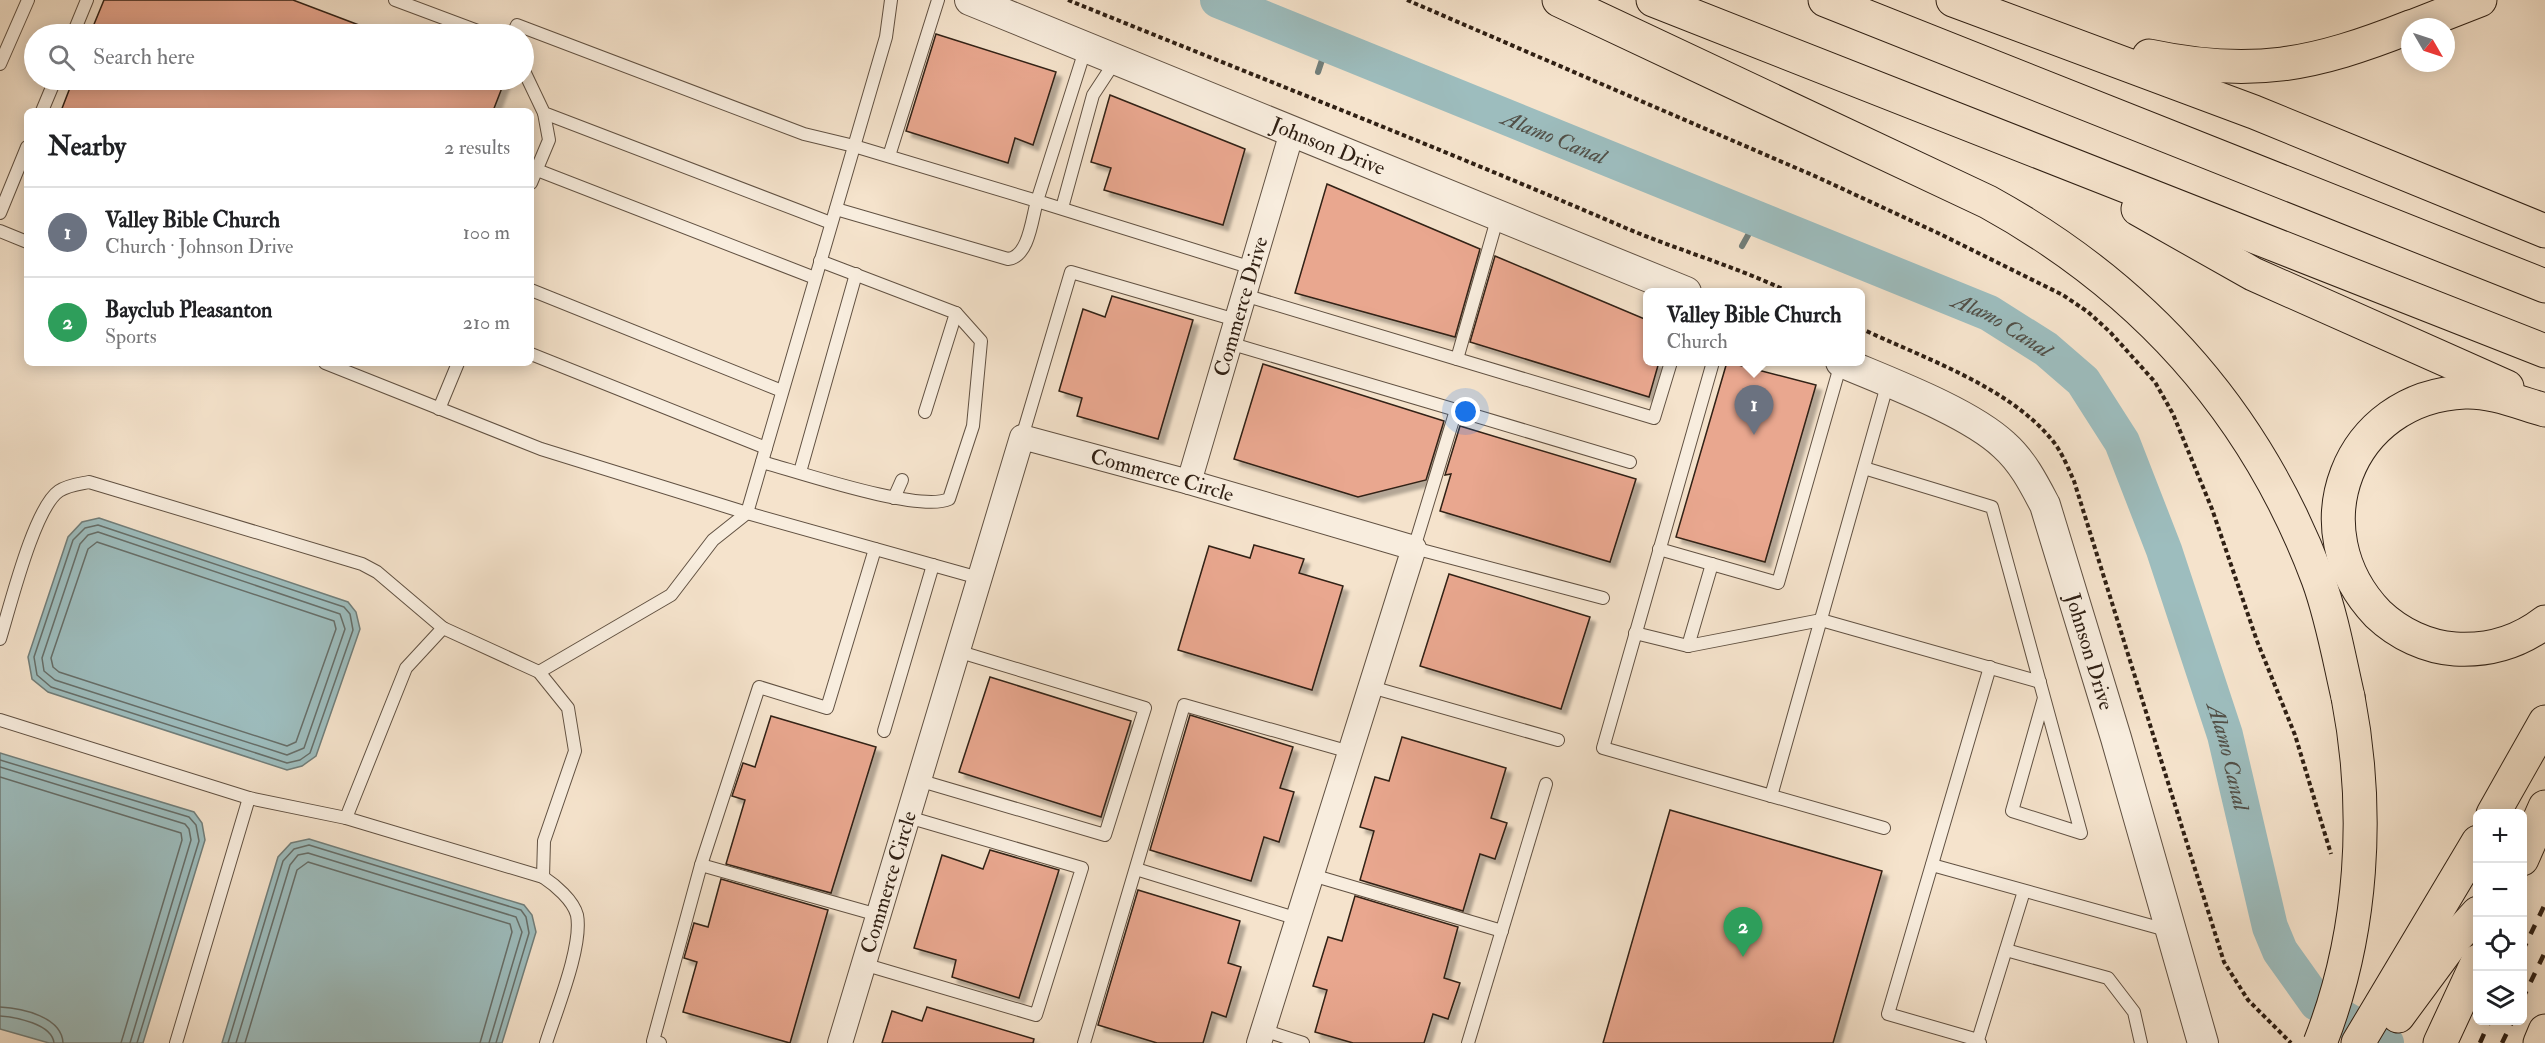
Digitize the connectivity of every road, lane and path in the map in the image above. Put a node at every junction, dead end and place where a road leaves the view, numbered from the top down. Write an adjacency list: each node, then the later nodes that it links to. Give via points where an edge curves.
1 (27, 0): 20 (lane)
2 (87, 0): 15 (lane)
3 (891, 0): 28 (lane, via 886,37)
4 (938, 0): 30 (lane)
5 (970, 0): 19 (street, Johnson Drive)
6 (1068, 0): 49 (path)
7 (1407, 0): 116 (path, via 1786,163 1940,234 2054,290 2110,332 2155,382 2173,414 2295,735)
8 (1559, 0): 146 (highway, bridge, via 1988,202 2046,235 2123,293 2197,369 2263,464 2294,522 2318,580 2335,637 2357,746 2360,844 2355,900 2340,982)
9 (1653, 0): 33 (highway)
10 (1825, 0): 47 (highway)
11 (1954, 0): 18 (highway, via 2139,54 2248,69 2330,57); 41 (highway, via 2253,112)
12 (2480, 0): 14 (highway)
13 (399, 1): 16 (lane)
14 (2434, 18)
15 (77, 24)
16 (460, 24)
17 (534, 31): 28 (lane, via 804,134)
18 (2401, 31)
19 (1086, 47): 21 (street, Johnson Drive); 34 (lane)
20 (3, 48): 22 (lane)
21 (1116, 60): 27 (street, Johnson Drive); 36 (lane, via 1093,95)
22 (0, 64)
23 (51, 90): 25 (lane)
24 (533, 90): 26 (lane)
25 (43, 108)
26 (544, 112): 31 (lane, via 549,140); 39 (lane)
27 (1292, 132): 38 (street, Johnson Drive); 44 (street, Commerce Drive)
28 (854, 146): 30 (lane); 35 (lane)
29 (24, 154): 37 (lane)
30 (889, 156): 34 (lane)
31 (537, 170): 32 (lane); 46 (lane)
32 (534, 176)
33 (2113, 181): 54 (highway); 65 (highway, via 2127,203 2253,274)
34 (1037, 201): 35 (lane, via 1023,250 1008,259); 36 (lane)
35 (836, 208): 39 (lane)
36 (1062, 208): 44 (lane)
37 (0, 213)
38 (1498, 216): 48 (street, Johnson Drive); 56 (lane)
39 (831, 223): 43 (lane)
40 (0, 231): 42 (lane)
41 (2545, 231)
42 (24, 241)
43 (820, 261): 45 (lane); 46 (lane)
44 (1252, 268): 51 (street, Commerce Drive)
45 (856, 274): 52 (lane); 75 (lane)
46 (815, 278): 64 (lane)
47 (2545, 286)
48 (1676, 288)
49 (1781, 288)
50 (534, 291): 64 (lane)
51 (1244, 295): 53 (street, Commerce Drive); 56 (lane)
52 (956, 313): 69 (lane); 78 (lane, via 981,341 973,426 950,499 941,503)
53 (1233, 332): 67 (lane); 70 (lane, via 1071,272); 77 (street, Commerce Drive)
54 (2545, 351)
55 (534, 355): 71 (lane)
56 (1457, 359): 59 (lane, via 1654,418)
57 (332, 366): 66 (lane)
58 (457, 366): 66 (lane)
59 (1670, 366)
60 (1712, 366): 82 (lane)
61 (1840, 366): 83 (lane, via 1778,583)
62 (1850, 366): 63 (street, Johnson Drive)
63 (1888, 382): 74 (lane); 128 (street, Johnson Drive, via 1976,425 2004,445 2029,474 2045,506)
64 (782, 391): 71 (lane)
65 (2545, 403)
66 (439, 410): 79 (lane, via 541,449)
67 (1456, 410): 73 (lane); 80 (lane)
68 (2545, 410): 88 (highway, via 2495,395 2466,392 2432,397 2404,407 2374,429 2351,460 2339,498 2338,537 2348,572 2364,599 2410,637 2440,648 2475,650 2510,642)
69 (925, 412)
70 (1022, 437): 77 (street, Commerce Circle); 85 (street, Commerce Circle)
71 (766, 448): 72 (lane)
72 (762, 462): 75 (lane); 79 (lane)
73 (1630, 462)
74 (1864, 468): 87 (lane); 96 (lane, via 1992,507)
75 (800, 472): 78 (lane)
76 (902, 480): 78 (lane)
77 (1189, 482): 80 (street, Commerce Circle)
78 (894, 498)
79 (747, 513): 81 (lane); 95 (lane, via 713,540 671,596)
80 (1414, 548): 86 (lane); 97 (street)
81 (875, 549): 84 (lane); 118 (lane, via 827,708 759,687)
82 (1659, 549): 83 (lane); 90 (lane)
83 (1712, 564): 92 (lane)
84 (933, 565): 85 (lane); 101 (lane)
85 (979, 578): 93 (street, Commerce Circle)
86 (1603, 598)
87 (1821, 620): 92 (lane); 94 (lane); 106 (lane)
88 (2545, 622)
89 (443, 628): 91 (lane, via 362,564 89,482 58,491 42,509); 95 (lane); 111 (lane, via 406,669)
90 (1635, 633): 92 (lane); 106 (lane, via 1603,748)
91 (0, 639)
92 (1688, 646)
93 (957, 651): 104 (street, Commerce Circle); 104 (lane, via 1145,708 1105,835)
94 (1990, 667): 96 (lane); 119 (lane)
95 (539, 672): 122 (lane, via 568,708 575,752 544,841)
96 (2040, 682): 98 (lane)
97 (1371, 687): 102 (lane); 103 (street)
98 (2044, 698): 98 (lane, via 2078,822 2081,833 2012,812)
99 (0, 720): 107 (lane)
100 (2545, 722): 109 (highway)
101 (884, 731)
102 (1558, 740)
103 (1350, 752): 120 (lane, via 1184,705); 121 (street)
104 (918, 780): 110 (street, Commerce Circle)
105 (1546, 784): 127 (lane)
106 (1771, 795): 112 (lane)
107 (249, 798): 111 (lane); 138 (lane)
108 (2545, 807): 114 (highway)
109 (2495, 809)
110 (908, 817): 124 (street, Commerce Circle); 131 (lane, via 1082,868 1035,1015)
111 (346, 818): 122 (lane)
112 (1884, 828)
113 (2545, 846): 117 (highway)
114 (2527, 850)
115 (2473, 851): 147 (highway)
116 (2333, 860)
117 (2527, 863)
118 (701, 865): 124 (lane); 135 (lane)
119 (1932, 865): 123 (lane); 137 (lane, via 1888,1014)
120 (1136, 869): 126 (lane); 136 (lane)
121 (1312, 875): 126 (street); 127 (lane)
122 (543, 877): 139 (lane, via 556,886 576,913 578,937)
123 (2024, 891): 128 (lane); 129 (lane)
124 (878, 915): 131 (street, Commerce Circle)
125 (2475, 917): 148 (highway, via 2419,986)
126 (1298, 919): 134 (street)
127 (1502, 931): 142 (lane)
128 (2171, 931): 144 (street, Johnson Drive)
129 (2006, 950): 137 (lane); 143 (lane, via 2108,978 2134,1012)
130 (2224, 962): 145 (path, via 2248,1000)
131 (863, 964): 140 (street, Commerce Circle)
132 (2473, 971): 149 (highway)
133 (2545, 1031): 150 (highway)
134 (1261, 1037): 141 (lane)
135 (654, 1042)
136 (1087, 1042)
137 (1979, 1042)
138 (176, 1043)
139 (546, 1043)
140 (840, 1043)
141 (1303, 1043)
142 (1468, 1043)
143 (2141, 1043)
144 (2203, 1043)
145 (2291, 1043)
146 (2320, 1043)
147 (2358, 1043)
148 (2380, 1043)
149 (2440, 1043)
150 (2540, 1043)

